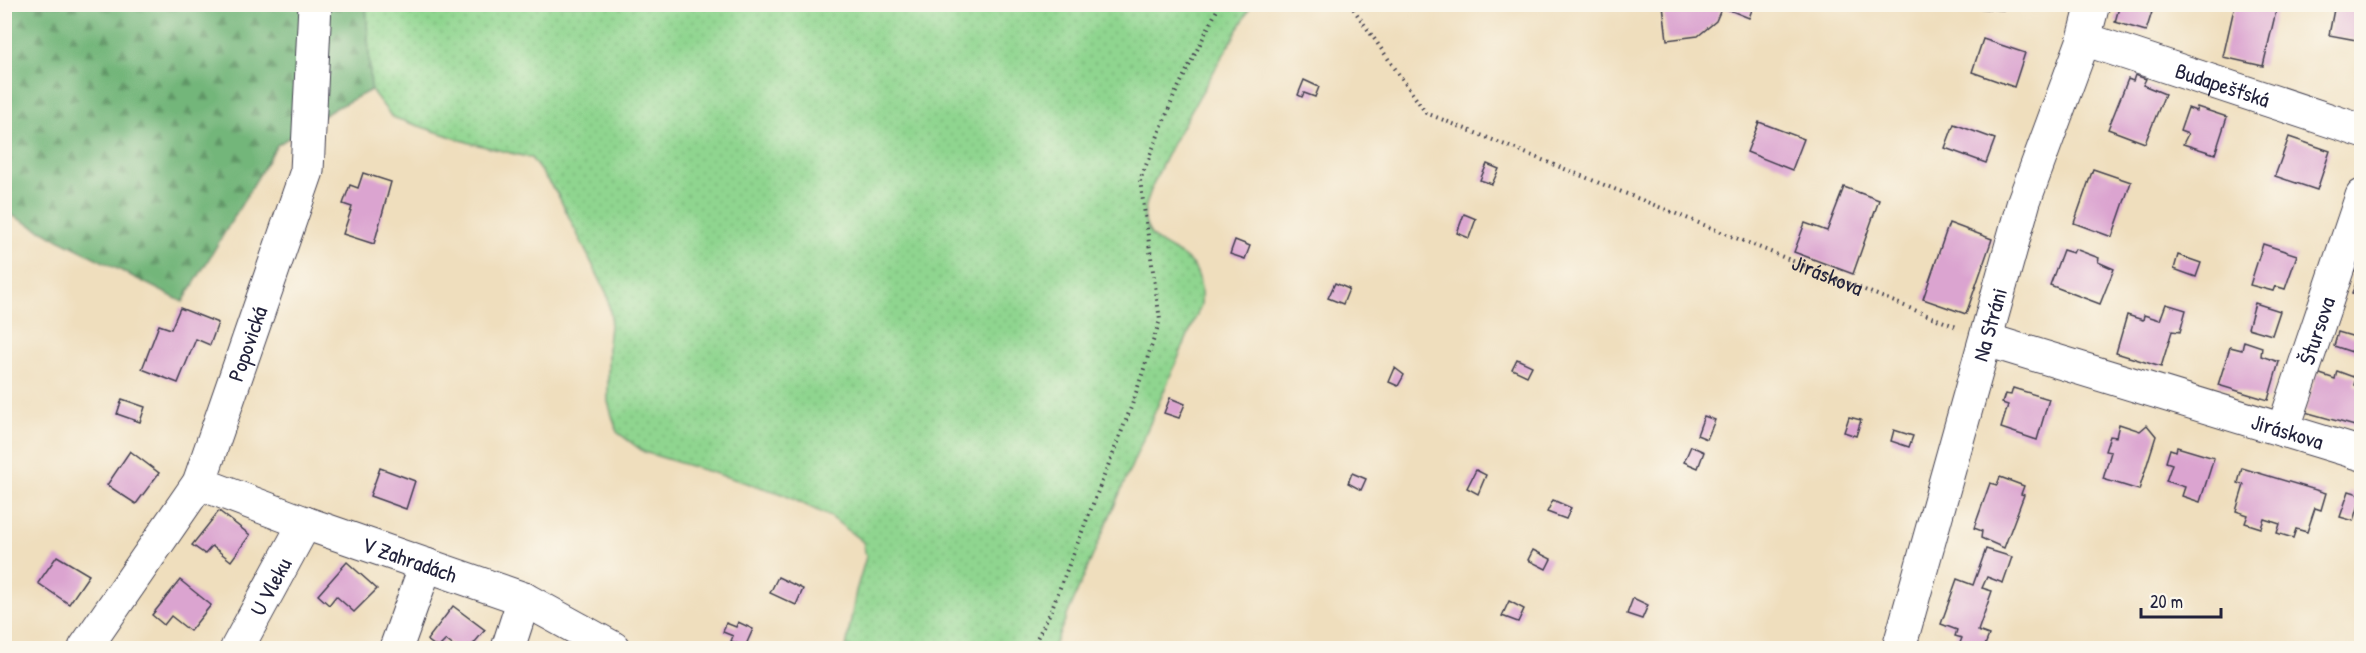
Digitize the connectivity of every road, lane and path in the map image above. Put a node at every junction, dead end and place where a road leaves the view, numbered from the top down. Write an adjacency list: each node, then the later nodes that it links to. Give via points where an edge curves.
1 (315, 4): 11 (street, Popovická, via 307,171)
2 (1220, 4): 20 (path, via 1174,96 1140,180 1160,320 1124,427 1050,613)
3 (1350, 4): 8 (path, Jiráskova, via 1426,113)
4 (2093, 4): 5 (street, Na Stráni)
5 (2084, 39): 6 (street, Budapešťská); 8 (street, Na Stráni, via 2024,201)
6 (2361, 131)
7 (2361, 196): 9 (street, Štursova)
8 (1987, 340): 9 (street, Jiráskova); 21 (street, Na Stráni)
9 (2283, 430): 10 (street, Jiráskova)
10 (2361, 454)
11 (199, 483): 12 (street, V Zahradách); 15 (street, Popovická)
12 (305, 523): 13 (street, V Zahradách); 16 (street, U Vleku)
13 (426, 565): 14 (street, V Zahradách); 17 (street)
14 (524, 598): 18 (street); 19 (street, V Zahradách)
15 (85, 648)
16 (237, 648)
17 (396, 648)
18 (508, 648)
19 (614, 648)
20 (1032, 648)
21 (1899, 648)

